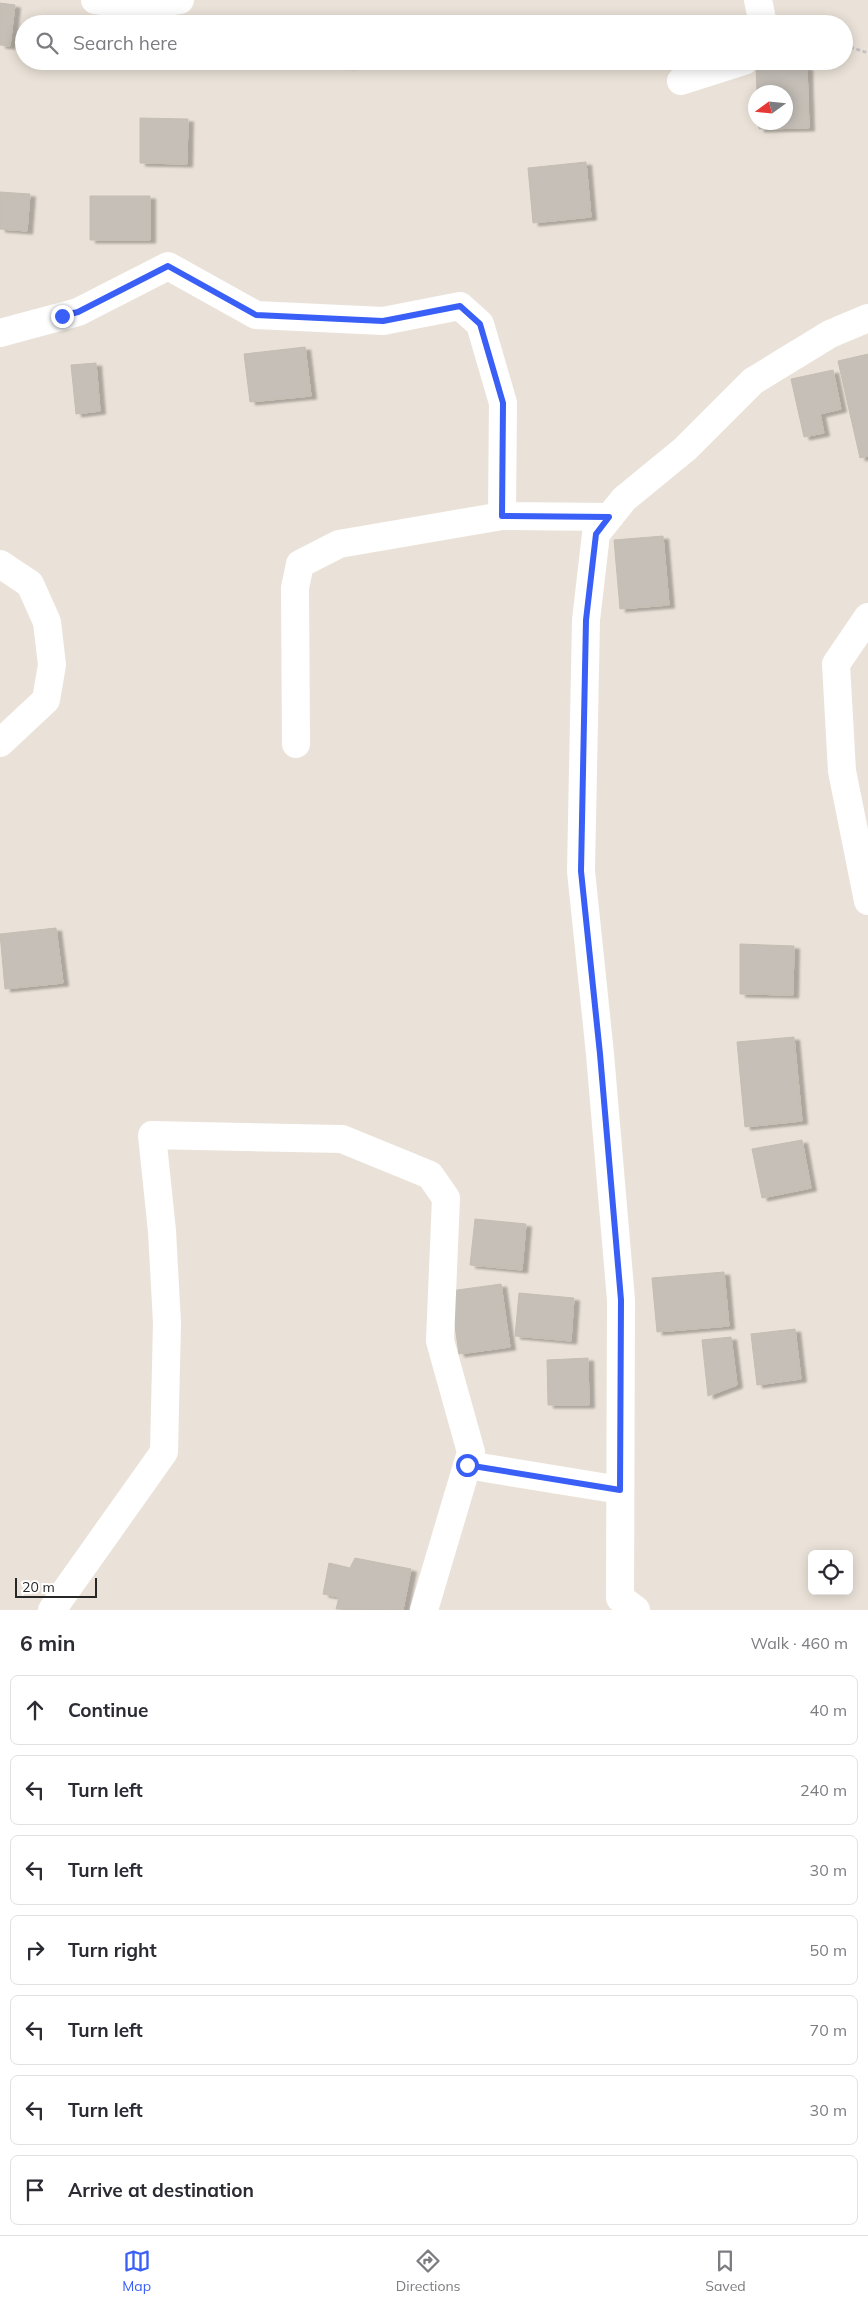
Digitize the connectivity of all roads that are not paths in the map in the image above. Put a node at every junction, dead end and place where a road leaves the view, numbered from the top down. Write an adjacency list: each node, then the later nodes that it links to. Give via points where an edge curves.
1 (95, 0): 2 (street, via 142,6)
2 (180, 0)
3 (758, 0): 4 (street)
4 (761, 15)
5 (716, 70): 6 (street)
6 (681, 81)
7 (868, 318): 10 (street, via 830,334 753,381 685,450 624,499)
8 (0, 333): 9 (street, via 78,312 168,266 256,315 383,321 460,306 480,324 503,403)
9 (502, 516): 10 (street); 14 (street, via 339,544 300,564 295,588)
10 (609, 517): 17 (street, via 596,534 586,620 581,871 621,1300)
11 (0, 564): 13 (street, via 30,584 47,622 52,665 46,700)
12 (868, 617): 15 (street, via 836,664 842,771)
13 (0, 743)
14 (296, 744)
15 (868, 902)
16 (467, 1465): 17 (street); 18 (street, via 471,1452 440,1341 446,1198 430,1175 342,1139 152,1135 167,1323 164,1452); 19 (street)
17 (620, 1490): 20 (street, via 620,1598)
18 (52, 1610)
19 (424, 1610)
20 (636, 1610)

